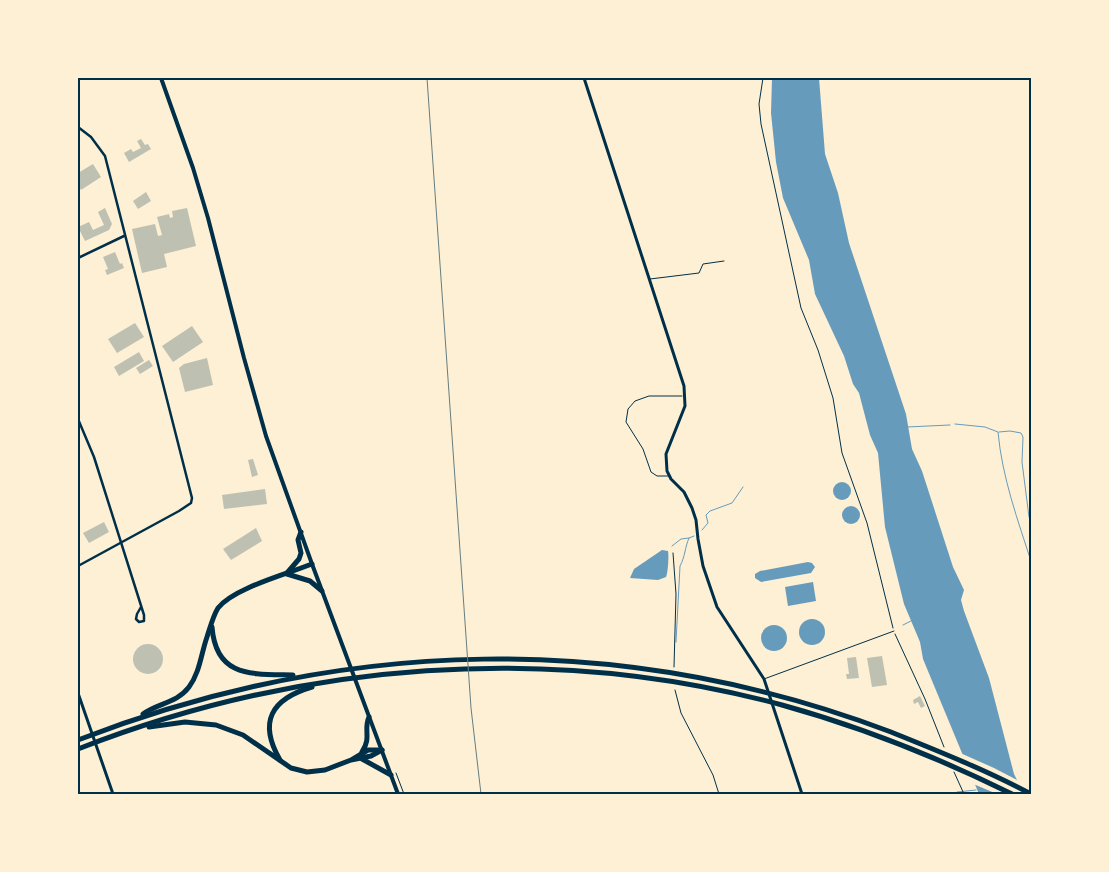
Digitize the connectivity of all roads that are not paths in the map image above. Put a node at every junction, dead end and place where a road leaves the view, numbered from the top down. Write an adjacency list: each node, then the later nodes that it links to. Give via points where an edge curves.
1 (161, 78): 11 (main road, via 208,218 261,422)
2 (584, 78): 7 (street)
3 (78, 127): 4 (street, via 91,137 105,156)
4 (124, 236): 5 (street); 12 (street, via 192,498 179,511)
5 (78, 258)
6 (724, 261): 7 (lane, via 703,264 699,273)
7 (649, 279): 8 (street)
8 (686, 396): 10 (street, via 666,454); 10 (lane, via 641,398 631,405 626,414 627,424 644,448 651,472)
9 (78, 418): 12 (street)
10 (668, 476): 21 (street, via 684,492 692,508 705,573 718,607)
11 (300, 532): 13 (main road); 15 (highway, via 300,559)
12 (121, 542): 14 (street); 17 (street)
13 (312, 564): 15 (highway); 16 (main road)
14 (78, 566)
15 (287, 574): 16 (highway, via 310,581); 18 (highway, via 232,596 217,610)
16 (322, 591): 24 (main road)
17 (141, 608): 17 (street, via 144,620 139,622 136,619)
18 (212, 624): 20 (highway, via 217,651 232,667 257,674); 25 (highway, via 200,665 189,686 171,702)
19 (894, 631): 21 (lane)
20 (303, 676): 25 (highway, via 219,694); 39 (highway, via 413,662 480,659 570,661 688,675 778,695 850,717 923,745)
21 (764, 679): 37 (street)
22 (336, 680): 26 (highway, via 239,699); 32 (highway, via 302,690 275,710 270,718 269,734); 38 (highway, via 445,669 516,668 622,675 688,684 781,705 846,725)
23 (78, 693): 35 (street)
24 (368, 717): 29 (main road); 30 (highway, via 368,739)
25 (139, 718): 27 (highway)
26 (136, 728): 28 (highway); 32 (highway, via 185,722 216,725 244,736)
27 (78, 740)
28 (78, 749)
29 (382, 750): 30 (highway); 31 (highway); 34 (main road)
30 (362, 752): 33 (highway)
31 (362, 759): 33 (highway); 34 (highway)
32 (280, 760): 33 (highway, via 291,768 307,772 325,770)
33 (350, 760)
34 (394, 774): 36 (main road)
35 (113, 794)
36 (398, 794)
37 (802, 794)
38 (1012, 794)
39 (1031, 794)

